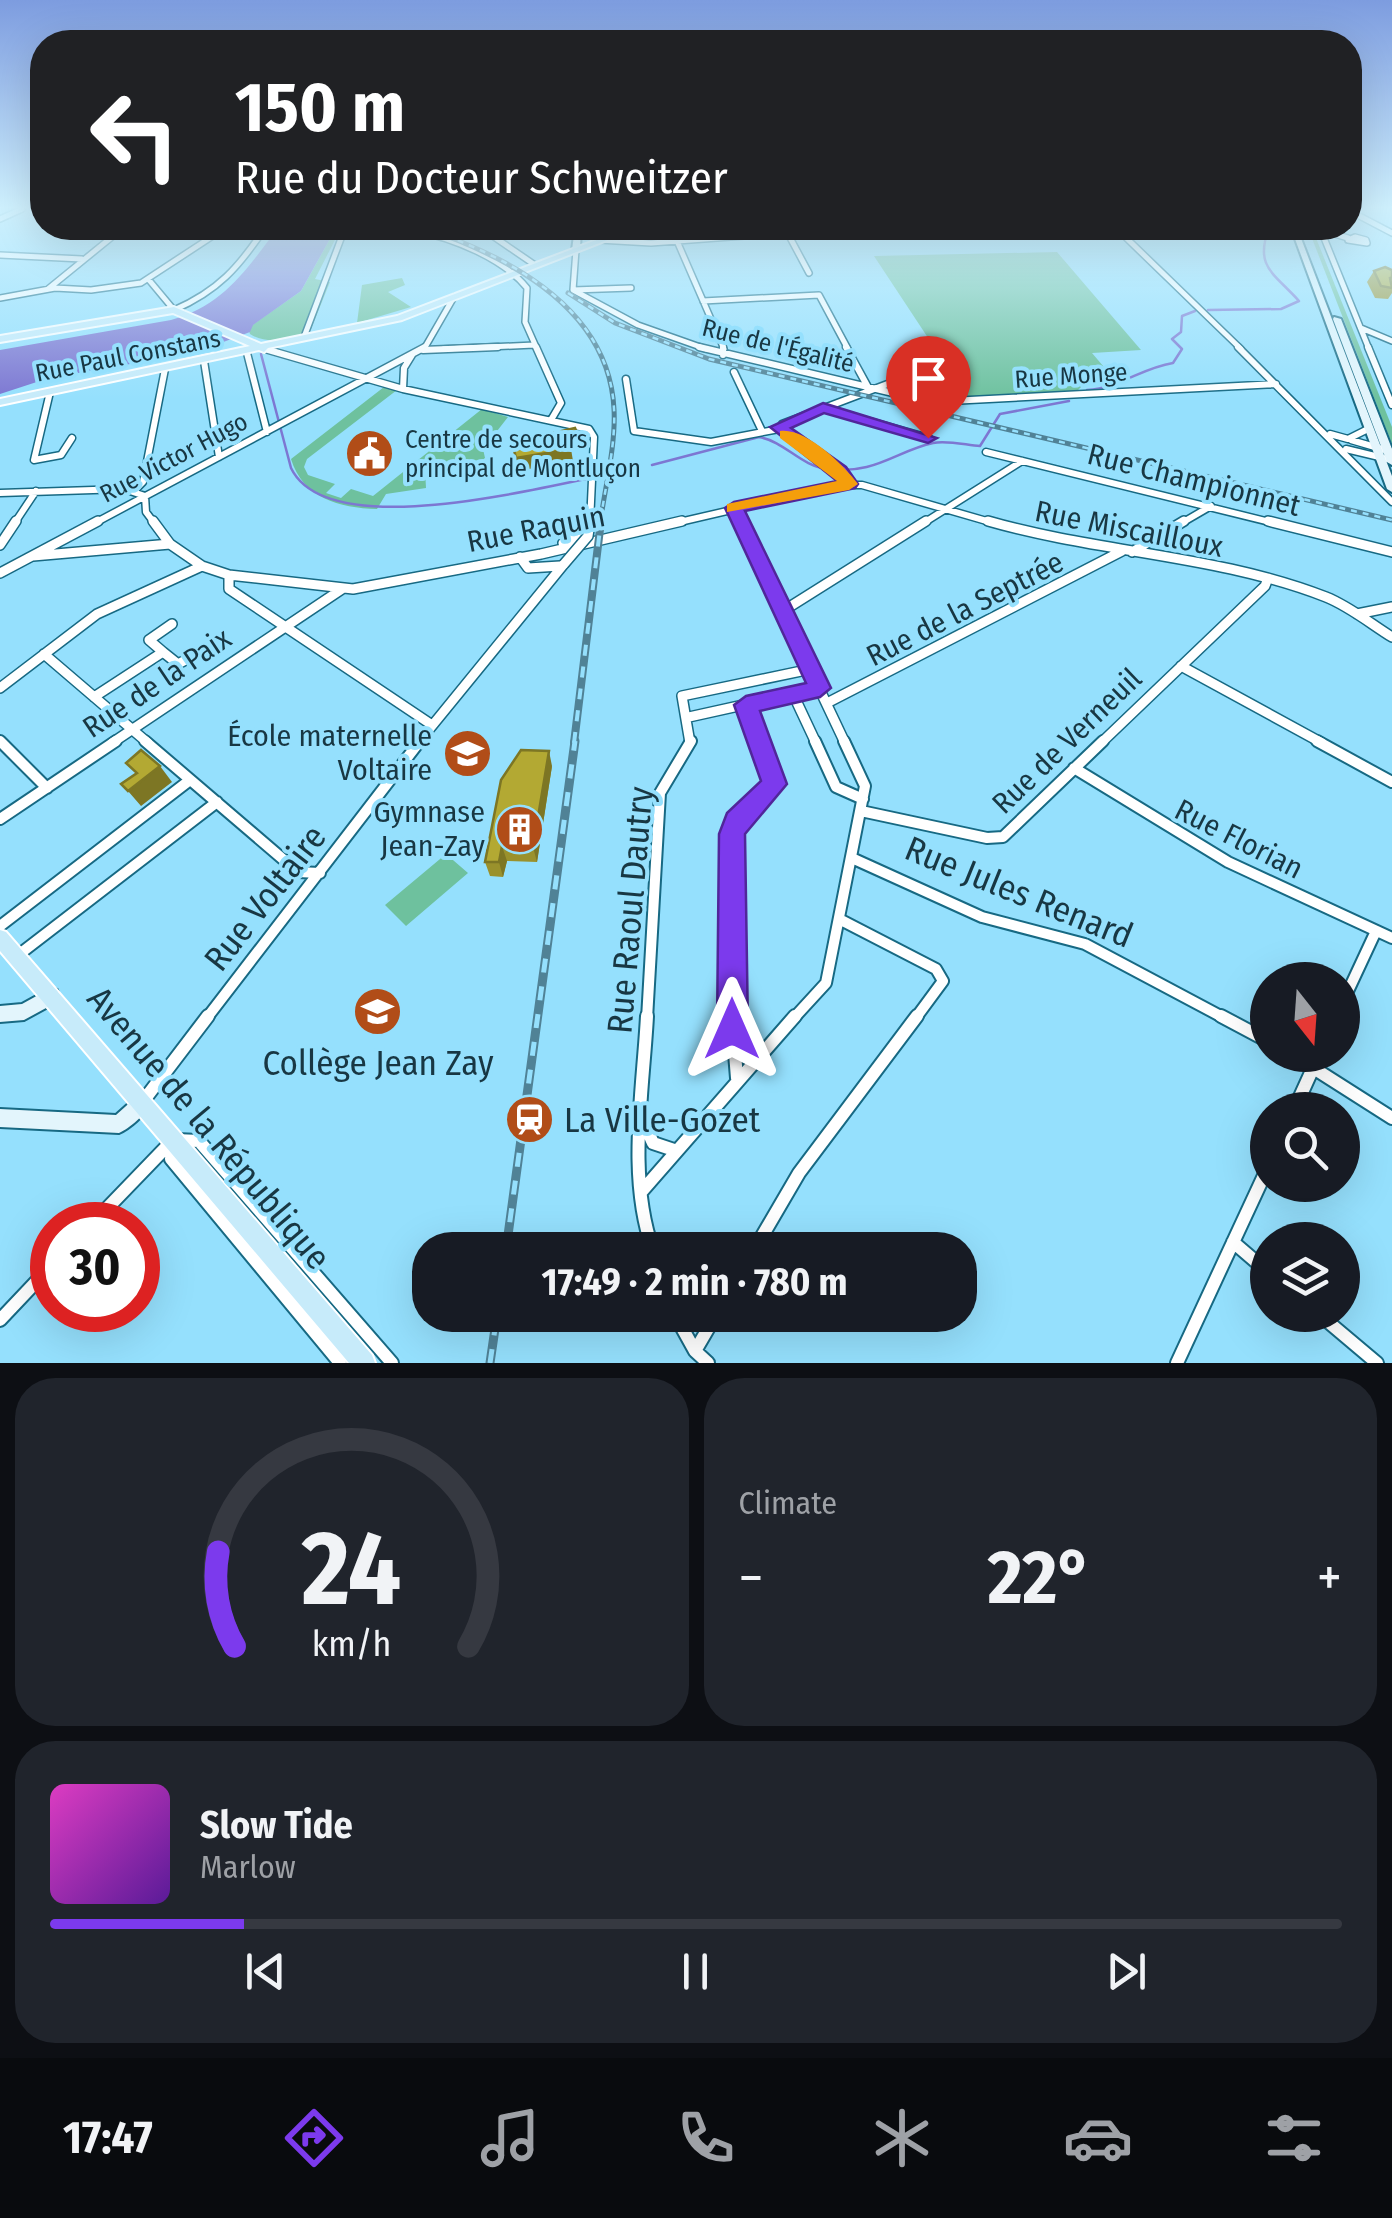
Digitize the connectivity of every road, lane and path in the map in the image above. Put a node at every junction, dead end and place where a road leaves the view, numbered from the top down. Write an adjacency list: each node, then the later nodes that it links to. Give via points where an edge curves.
1 (516, 272): 30 (street, via 527,288 524,322)
2 (66, 273): 14 (street)
3 (160, 273): 13 (street)
4 (236, 273): 17 (street)
5 (331, 273): 26 (street)
6 (515, 273): 19 (main road)
7 (574, 273): 15 (street)
8 (690, 273): 20 (street)
9 (1162, 273): 41 (street)
10 (1310, 273): 52 (main road)
11 (1319, 273): 60 (main road)
12 (1338, 273): 24 (street)
13 (149, 280): 14 (street, via 91,290); 22 (street)
14 (48, 288): 18 (street)
15 (572, 288): 16 (street); 34 (street, Rue de l'Égalité, via 638,324)
16 (630, 288)
17 (210, 294): 22 (street); 22 (street)
18 (0, 298)
19 (454, 298): 21 (main road); 23 (street)
20 (703, 301): 34 (street); 43 (street, via 819,295)
21 (432, 306): 23 (street, via 444,308); 25 (main road)
22 (185, 312): 27 (main road); 29 (main road)
23 (443, 316): 32 (street)
24 (1360, 328): 28 (street); 46 (street)
25 (350, 331): 26 (main road, Rue Paul Constans); 31 (main road, Rue Paul Constans)
26 (309, 335): 29 (main road, Rue Paul Constans); 31 (street, Rue Paul Constans)
27 (0, 339)
28 (1392, 342)
29 (243, 343): 31 (main road, Rue Paul Constans); 35 (main road, Rue Paul Constans); 50 (street)
30 (534, 345): 32 (street); 48 (street, via 562,403)
31 (278, 349): 39 (street)
32 (422, 350): 33 (street, Rue Victor Hugo)
33 (412, 355): 39 (street, Rue Victor Hugo); 42 (street)
34 (723, 356): 43 (street, Rue de l'Égalité)
35 (204, 360): 37 (main road, Rue Paul Constans); 61 (street)
36 (935, 366): 43 (street)
37 (165, 369): 44 (main road, Rue Paul Constans); 68 (street)
38 (734, 372): 53 (street)
39 (368, 378): 42 (street); 50 (street, Rue Victor Hugo)
40 (626, 379): 53 (street, via 634,431 711,442)
41 (1276, 384): 43 (street, Rue Monge, via 964,403); 54 (street)
42 (404, 389): 48 (street)
43 (869, 389): 47 (street)
44 (50, 392): 45 (main road, Rue Paul Constans); 62 (street)
45 (0, 402)
46 (1392, 405)
47 (823, 408): 51 (street); 56 (street)
48 (551, 420): 49 (street)
49 (589, 428): 65 (street)
50 (271, 429): 61 (street, Rue Victor Hugo)
51 (779, 429): 53 (street); 66 (street)
52 (1368, 429): 57 (street); 60 (main road)
53 (762, 430)
54 (1326, 432): 57 (street); 58 (street)
55 (72, 438): 62 (street, via 61,455)
56 (928, 438)
57 (1348, 439): 60 (street)
58 (1338, 445): 60 (street); 72 (street)
59 (986, 452): 63 (street, Rue Championnet)
60 (1387, 456): 67 (main road)
61 (219, 457): 71 (street, Rue Victor Hugo)
62 (34, 460): 64 (street)
63 (1022, 461): 73 (street, Rue Championnet); 76 (street)
64 (31, 471)
65 (590, 476): 74 (street)
66 (849, 484): 75 (street, Rue Raquin); 76 (street, Rue Miscailloux)
67 (1392, 489)
68 (136, 490): 69 (street); 71 (street)
69 (36, 491): 70 (street); 78 (street)
70 (0, 492)
71 (145, 496): 77 (street, via 146,512); 81 (street, Rue Victor Hugo)
72 (1392, 502)
73 (1210, 506): 79 (street, Rue de la Septrée); 80 (street, Rue Championnet)
74 (590, 507): 82 (street, via 572,541); 85 (street, Rue Voltaire, bridge, via 588,536)
75 (734, 508): 82 (street, Rue Raquin); 92 (street)
76 (950, 510): 79 (street, Rue Miscailloux); 92 (street)
77 (170, 544): 81 (street); 86 (street, Rue Raquin)
78 (0, 545)
79 (1127, 552): 89 (street, Rue Miscailloux); 106 (street, Rue de la Septrée)
80 (1392, 552)
81 (33, 556): 83 (street, Rue Victor Hugo)
82 (520, 557): 85 (street, via 537,570); 90 (street, Rue Raquin)
83 (22, 562): 84 (street); 87 (street, Rue Victor Hugo)
84 (0, 564)
85 (564, 564): 109 (street, Rue Voltaire)
86 (202, 566): 88 (street, Rue Raquin); 99 (street, via 96,614)
87 (0, 574)
88 (229, 575): 90 (street, Rue Raquin); 95 (street, via 228,589)
89 (1268, 578): 93 (street, Rue Miscailloux); 100 (street, Rue de Verneuil)
90 (342, 588): 95 (street, Rue de la Paix)
91 (1392, 607): 93 (street)
92 (783, 611): 101 (street)
93 (1357, 614): 96 (street, Rue Miscailloux)
94 (172, 624): 98 (street, via 149,640)
95 (286, 626): 109 (street); 110 (street, Rue de la Paix)
96 (1392, 637)
97 (206, 649): 98 (street, via 178,664)
98 (164, 652): 105 (street)
99 (44, 654): 102 (street); 105 (street)
100 (1182, 666): 112 (street, Rue de Verneuil); 114 (street)
101 (811, 669): 103 (street); 108 (street, via 682,696)
102 (0, 688)
103 (820, 688): 104 (street); 106 (street)
104 (793, 694): 107 (street); 117 (street, via 836,787)
105 (94, 697): 110 (street)
106 (827, 703): 117 (street, via 864,776)
107 (746, 705): 108 (street); 132 (street, via 774,784 736,821 732,834)
108 (689, 718): 134 (street, Rue Raoul Dautry, via 691,742 660,792)
109 (432, 725): 120 (street, Rue Voltaire)
110 (132, 730): 113 (street); 115 (street, Rue de la Paix)
111 (0, 742): 115 (street)
112 (1074, 768): 117 (street, Rue de Verneuil, via 996,840); 123 (street, Rue Florian, via 1146,820)
113 (190, 780): 116 (street); 122 (street)
114 (1392, 782)
115 (47, 788): 118 (street, Rue de la Paix)
116 (216, 802): 120 (street, via 298,872); 126 (street)
117 (862, 805): 119 (street)
118 (0, 819)
119 (854, 858): 121 (street); 130 (street, Rue Jules Renard, via 982,916 1085,944)
120 (320, 873): 133 (street, Rue Voltaire)
121 (841, 920): 132 (street, via 826,983); 143 (street, via 936,970 943,981 799,1173)
122 (0, 926)
123 (1376, 931): 125 (street, Rue Florian); 127 (street)
124 (0, 938): 126 (main road, Avenue de la République)
125 (1392, 938)
126 (17, 956): 128 (main road, Avenue de la République)
127 (1360, 965)
128 (51, 996): 129 (main road, via 24,1012); 133 (main road, Avenue de la République)
129 (0, 1014)
130 (1250, 1031)
131 (1333, 1072): 136 (street)
132 (737, 1078): 138 (street)
133 (141, 1104): 135 (main road, via 119,1124); 137 (main road, Avenue de la République)
134 (642, 1115): 138 (street, via 653,1143); 139 (street, Rue Raoul Dautry)
135 (0, 1118)
136 (1392, 1118)
137 (173, 1140): 140 (street); 152 (street, via 171,1159); 153 (main road, Avenue de la République); 154 (street, via 199,1141)
138 (674, 1150): 139 (street)
139 (642, 1191): 142 (street, Rue Raoul Dautry)
140 (113, 1202)
141 (1251, 1202): 144 (street)
142 (646, 1232)
143 (765, 1232)
144 (1232, 1242): 145 (street); 155 (street)
145 (1250, 1257)
146 (30, 1288): 147 (street)
147 (0, 1320)
148 (685, 1332): 151 (street)
149 (711, 1332): 151 (street)
150 (1340, 1332): 156 (street)
151 (703, 1360)
152 (340, 1363)
153 (364, 1363)
154 (392, 1363)
155 (1177, 1363)
156 (1377, 1363)

